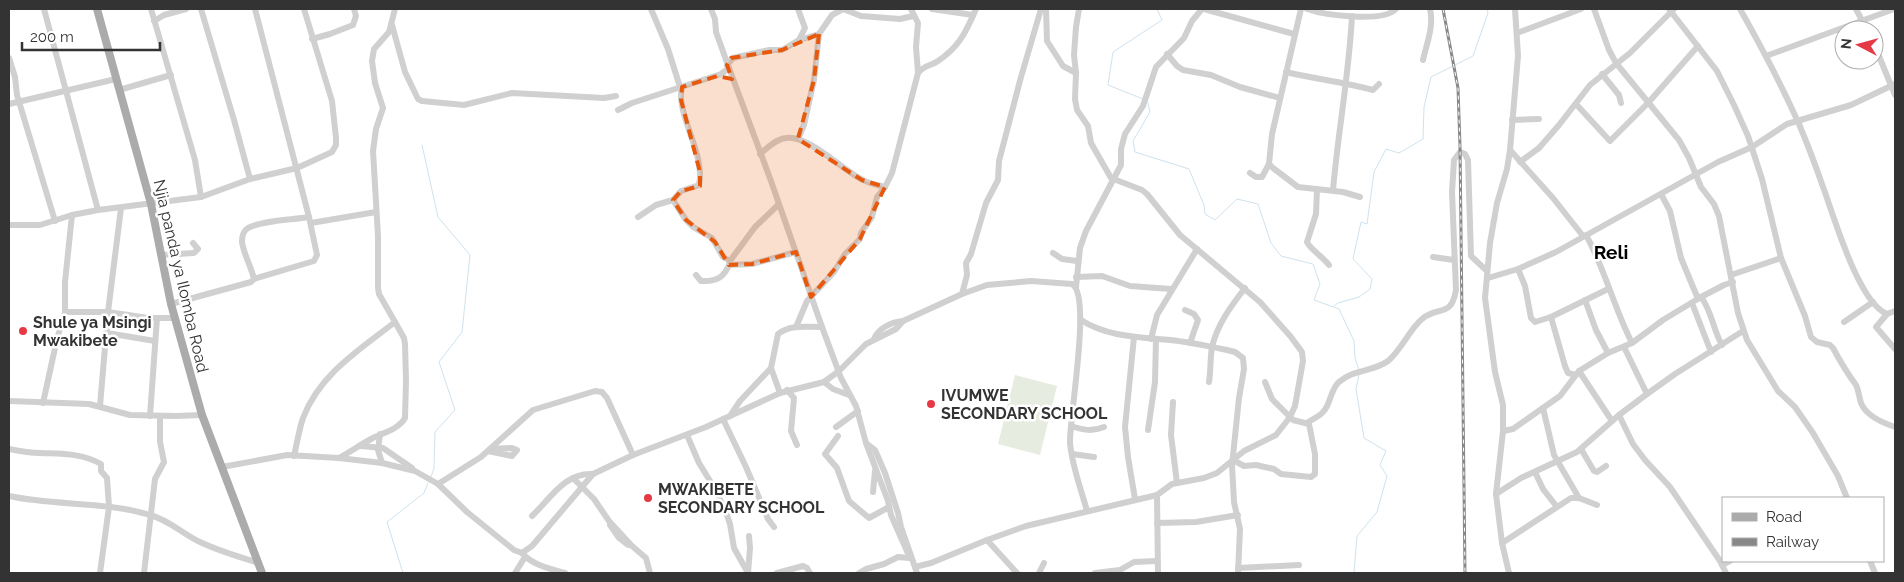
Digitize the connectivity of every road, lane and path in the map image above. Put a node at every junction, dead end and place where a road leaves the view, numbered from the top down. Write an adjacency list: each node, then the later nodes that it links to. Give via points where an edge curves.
1 (44, 9): 61 (street)
2 (97, 9): 55 (main road, Njia panda ya Ilomba Road)
3 (151, 9): 32 (street)
4 (186, 9): 32 (street)
5 (200, 9): 84 (street)
6 (256, 9): 81 (street)
7 (304, 9): 39 (street)
8 (354, 9): 39 (street, via 353,25)
9 (395, 9): 34 (street)
10 (651, 9): 60 (street)
11 (711, 9): 47 (street)
12 (798, 9): 40 (street, via 805,28)
13 (932, 9): 30 (street)
14 (1041, 9): 127 (street, via 1020,77 999,161 998,180 986,203 967,260)
15 (1046, 9): 51 (street, via 1047,41 1063,66)
16 (1079, 9): 51 (street)
17 (1203, 9): 38 (street); 42 (street, via 1192,21 1184,38)
18 (1301, 9): 38 (street)
19 (1307, 9): 31 (street)
20 (1396, 9): 31 (street, via 1389,14)
21 (1430, 9): 45 (street, via 1432,27)
22 (1515, 9): 36 (street)
23 (1580, 9): 36 (street)
24 (1594, 9): 46 (street)
25 (1740, 9): 43 (street)
26 (1856, 9): 33 (street)
27 (1894, 9): 33 (street)
28 (1671, 10): 41 (street); 46 (street, via 1630,53)
29 (912, 12): 37 (street, via 900,19 857,15 843,9 832,15); 50 (street, via 918,25)
30 (975, 12): 50 (street, via 958,44)
31 (1352, 16): 56 (street)
32 (154, 20): 53 (street)
33 (1862, 20)
34 (392, 25): 64 (street, via 405,72 422,101 464,105 512,94); 97 (street, via 372,53 372,69 383,108 373,151)
35 (1834, 30): 43 (street)
36 (1517, 33): 73 (street)
37 (819, 34): 40 (street); 75 (street, via 814,80)
38 (1294, 34): 49 (street)
39 (312, 39): 81 (street, via 332,101 336,145 332,152)
40 (799, 40): 47 (street, via 782,50 733,58)
41 (1698, 46): 68 (street); 76 (street, via 1724,83)
42 (1167, 54): 65 (street, via 1183,70 1211,75); 85 (street, via 1156,67 1143,106 1125,134 1122,163)
43 (1766, 56): 74 (street)
44 (9, 58): 66 (street)
45 (1423, 60)
46 (1616, 63): 52 (street); 68 (street)
47 (728, 66): 54 (street); 57 (street)
48 (1884, 66): 59 (street)
49 (1286, 72): 56 (street); 65 (street)
50 (918, 73): 86 (street, via 906,126)
51 (1076, 73): 85 (street, via 1077,110 1088,126 1091,143)
52 (1602, 74): 67 (street, via 1619,95); 70 (street)
53 (171, 75): 62 (street); 90 (street, via 195,160)
54 (717, 76): 57 (street); 60 (street)
55 (116, 78): 61 (street); 62 (main road, Njia panda ya Ilomba Road)
56 (1346, 83): 58 (street, via 1373,90); 88 (street)
57 (735, 84): 78 (street)
58 (1380, 84)
59 (1893, 85): 63 (street); 74 (street, via 1851,105)
60 (681, 87): 71 (street); 92 (street, via 680,100 691,132 700,183 698,187 681,191)
61 (65, 90): 66 (street); 96 (street)
62 (119, 90): 93 (main road, Njia panda ya Ilomba Road)
63 (1895, 95)
64 (616, 96)
65 (1280, 98): 80 (street)
66 (19, 102): 69 (street); 101 (street)
67 (1621, 103)
68 (1648, 103): 70 (street, via 1610,141); 83 (street, via 1679,140)
69 (9, 104)
70 (1576, 104): 79 (street, via 1539,148)
71 (618, 110)
72 (1539, 119): 73 (street)
73 (1512, 120): 77 (street)
74 (1797, 121): 76 (street, via 1782,126); 131 (street, via 1837,229 1862,286)
75 (798, 139): 78 (street, via 782,139); 86 (street, via 820,150 862,180)
76 (1752, 147): 83 (street); 110 (street)
77 (1510, 150): 79 (street); 116 (street, via 1497,203)
78 (760, 154): 94 (street)
79 (1520, 162): 103 (street)
80 (1269, 164): 82 (street, via 1262,177); 87 (street, via 1298,187)
81 (297, 168): 84 (street); 100 (street)
82 (1250, 173)
83 (1695, 174): 89 (street); 118 (street, via 1717,209)
84 (250, 178): 90 (street)
85 (1113, 180): 105 (street, via 1147,194 1180,236); 112 (street, via 1084,236)
86 (885, 187): 128 (street, via 877,197 870,223 860,239)
87 (1317, 189): 88 (street); 114 (street, via 1316,214 1307,242)
88 (1333, 190): 91 (street)
89 (1661, 194): 103 (street); 130 (street, via 1670,210 1681,258)
90 (201, 197): 93 (street)
91 (1360, 197)
92 (673, 200): 99 (street, via 656,205); 113 (street, via 686,220 712,238)
93 (151, 204): 95 (street); 108 (main road, Njia panda ya Ilomba Road)
94 (778, 205): 106 (street); 113 (street, via 755,228)
95 (121, 208): 96 (street); 136 (street)
96 (98, 210): 98 (street)
97 (376, 212): 100 (street); 142 (street, via 379,294)
98 (72, 215): 101 (street); 135 (street)
99 (638, 217)
100 (310, 220): 121 (street, via 316,260); 121 (street, via 266,223 248,228 242,240)
101 (55, 221): 102 (street, via 40,225)
102 (9, 225)
103 (1584, 236): 115 (street); 126 (street, via 1603,271)
104 (193, 243): 108 (street, via 198,249 194,253)
105 (1197, 249): 124 (street); 125 (street)
106 (796, 252): 113 (street, via 752,264); 128 (street)
107 (1053, 253): 112 (street, via 1062,260)
108 (161, 255): 132 (main road, Njia panda ya Ilomba Road)
109 (1433, 257): 111 (street)
110 (1781, 258): 118 (street); 187 (street, via 1811,337 1833,348 1857,386 1862,405 1868,413)
111 (1454, 260): 116 (street, via 1453,164 1460,152 1468,160 1471,256); 183 (street, via 1456,290 1452,305 1422,319 1388,360 1375,368 1353,373 1336,385 1322,414)
112 (1077, 261): 119 (street)
113 (730, 263): 117 (street, via 723,276 716,280 701,282)
114 (1328, 265)
115 (1518, 269): 120 (street); 138 (street, via 1532,320 1537,322)
116 (1487, 270): 120 (street)
117 (696, 275)
118 (1731, 275): 122 (street)
119 (1076, 277): 123 (street); 125 (street, via 1106,277 1125,285)
120 (1488, 278): 189 (street, via 1486,304 1503,405)
121 (254, 279): 132 (street)
122 (1732, 282): 130 (street); 146 (street)
123 (1076, 287): 127 (street, via 1060,282 1015,282 987,285); 141 (street)
124 (1245, 288): 154 (street, via 1223,319); 180 (street, via 1291,337 1303,356 1298,395)
125 (1171, 289): 149 (street, via 1155,320)
126 (1608, 289): 129 (street); 151 (street)
127 (962, 294): 160 (street, via 903,321 894,330 874,339)
128 (811, 297): 144 (street); 145 (street)
129 (1585, 300): 138 (street); 158 (street)
130 (1697, 300): 151 (street); 153 (street, via 1707,306); 157 (street)
131 (1873, 302): 137 (street); 143 (street)
132 (171, 304): 140 (main road, Njia panda ya Ilomba Road)
133 (1185, 310): 152 (street, via 1198,320)
134 (1895, 311): 137 (street)
135 (65, 312): 136 (street); 172 (street)
136 (108, 312): 139 (street); 147 (street)
137 (1887, 314): 156 (street, via 1876,327)
138 (1551, 317): 163 (street, via 1568,373)
139 (157, 318): 140 (street); 150 (street)
140 (174, 318): 176 (main road, Njia panda ya Ilomba Road)
141 (1081, 320): 148 (street, via 1097,328); 184 (street)
142 (395, 322): 190 (street, via 405,344 406,412 402,423); 201 (street, via 333,372 305,414)
143 (1844, 322)
144 (796, 326): 145 (street); 161 (street, via 778,334)
145 (822, 327): 159 (street)
146 (1743, 331): 153 (street); 221 (street, via 1778,391 1795,407 1812,433)
147 (107, 333): 150 (street); 173 (street)
148 (1134, 337): 149 (street); 223 (street, via 1125,427)
149 (1153, 339): 152 (street); 188 (street, via 1155,382)
150 (155, 341): 178 (street)
151 (1632, 342): 155 (street)
152 (1190, 343): 154 (street)
153 (1722, 346): 157 (street)
154 (1212, 347): 165 (street); 204 (street, via 1235,352 1243,358)
155 (1624, 347): 158 (street); 168 (street)
156 (1895, 349)
157 (1712, 352): 168 (street)
158 (1608, 354): 163 (street)
159 (834, 358): 160 (street); 162 (street)
160 (847, 363): 162 (street)
161 (772, 368): 167 (street); 181 (street)
162 (839, 371): 164 (street); 169 (street)
163 (1578, 373): 174 (street, via 1565,392); 182 (street)
164 (824, 382): 167 (street); 169 (street)
165 (1209, 382)
166 (1265, 382): 180 (street, via 1272,399)
167 (783, 392): 181 (street); 194 (street, via 794,398 791,431)
168 (1647, 394): 177 (street)
169 (849, 395): 175 (street)
170 (9, 401): 172 (street)
171 (1173, 402): 214 (street, via 1171,435)
172 (42, 403): 173 (street)
173 (100, 406): 178 (street, via 120,414)
174 (1543, 408): 189 (street); 205 (street)
175 (858, 411): 185 (street); 193 (street)
176 (202, 415): 179 (street); 208 (main road, Njia panda ya Ilomba Road)
177 (1619, 415): 182 (street); 244 (street, via 1633,444 1670,488)
178 (150, 416): 179 (street)
179 (160, 416): 229 (street, via 164,462 156,479)
180 (1290, 417): 183 (street, via 1295,422); 204 (street, via 1272,437)
181 (726, 418): 191 (street); 233 (street)
182 (1612, 421): 198 (street)
183 (1307, 423): 204 (street, via 1316,462 1312,477 1281,474 1274,469 1244,466)
184 (1071, 426): 186 (street, via 1089,430); 199 (street)
185 (836, 427)
186 (1104, 427)
187 (1895, 427)
188 (1148, 430)
189 (1503, 431): 218 (street)
190 (380, 434): 195 (street); 196 (street)
191 (688, 435): 200 (street); 252 (street, via 701,468 726,512 734,548)
192 (838, 436): 225 (street, via 826,454 837,468 850,501 869,518)
193 (866, 443): 209 (street); 243 (street, via 875,450 885,473)
194 (797, 445)
195 (359, 446): 196 (street); 203 (street)
196 (378, 447): 206 (street); 210 (street)
197 (9, 449): 227 (street, via 72,454 100,463 107,478)
198 (1581, 449): 205 (street); 207 (street, via 1594,471)
199 (1072, 454): 202 (street); 228 (street)
200 (633, 455): 212 (street); 215 (street, via 607,398 597,391 534,410 489,450)
201 (294, 456): 203 (street); 208 (street)
202 (1094, 457)
203 (339, 458): 206 (street)
204 (1232, 460): 214 (street, via 1212,475); 230 (street, via 1233,494)
205 (1558, 462): 211 (street); 222 (street)
206 (382, 463): 210 (street)
207 (1606, 466)
208 (222, 467): 240 (main road, Njia panda ya Ilomba Road)
209 (875, 468): 217 (street); 225 (street)
210 (415, 471): 215 (street)
211 (1535, 472): 218 (street); 226 (street)
212 (593, 474): 213 (street); 216 (street)
213 (573, 478): 216 (street); 231 (street, via 561,485)
214 (1177, 483): 219 (street)
215 (438, 484): 237 (street, via 466,512)
216 (581, 486): 237 (street); 251 (street, via 609,521 646,558)
217 (873, 492)
218 (1496, 494): 236 (street)
219 (1158, 495): 223 (street); 232 (street)
220 (9, 496): 227 (street)
221 (1848, 497)
222 (1579, 498): 224 (street); 226 (street, via 1571,498)
223 (1135, 499): 228 (street)
224 (1597, 505)
225 (889, 507): 243 (street)
226 (1557, 507): 236 (street)
227 (109, 508): 229 (street); 246 (street)
228 (1087, 511): 235 (street, via 1040,522)
229 (150, 515): 240 (street, via 201,542); 247 (street)
230 (1238, 515): 232 (street, via 1196,522); 245 (street)
231 (532, 516)
232 (1157, 523): 238 (street)
233 (774, 527)
234 (749, 536): 252 (street)
235 (987, 540): 243 (street, via 931,564); 256 (street)
236 (1502, 543): 260 (street)
237 (523, 555): 249 (street); 250 (street, via 538,565)
238 (1157, 561): 258 (street, via 1134,562 1120,570); 259 (street)
239 (1728, 562): 244 (street)
240 (258, 563): 248 (main road, Njia panda ya Ilomba Road)
241 (1044, 563): 257 (street)
242 (1299, 564): 245 (street)
243 (914, 565): 255 (street, via 898,557)
244 (1722, 565): 261 (street)
245 (1238, 571)
246 (100, 573)
247 (144, 573)
248 (262, 573)
249 (515, 573)
250 (565, 573)
251 (650, 573)
252 (748, 573)
253 (777, 573): 254 (street, via 803,566)
254 (810, 573)
255 (859, 573)
256 (1017, 573)
257 (1038, 573)
258 (1096, 573)
259 (1158, 573)
260 (1509, 573)
261 (1726, 573)

